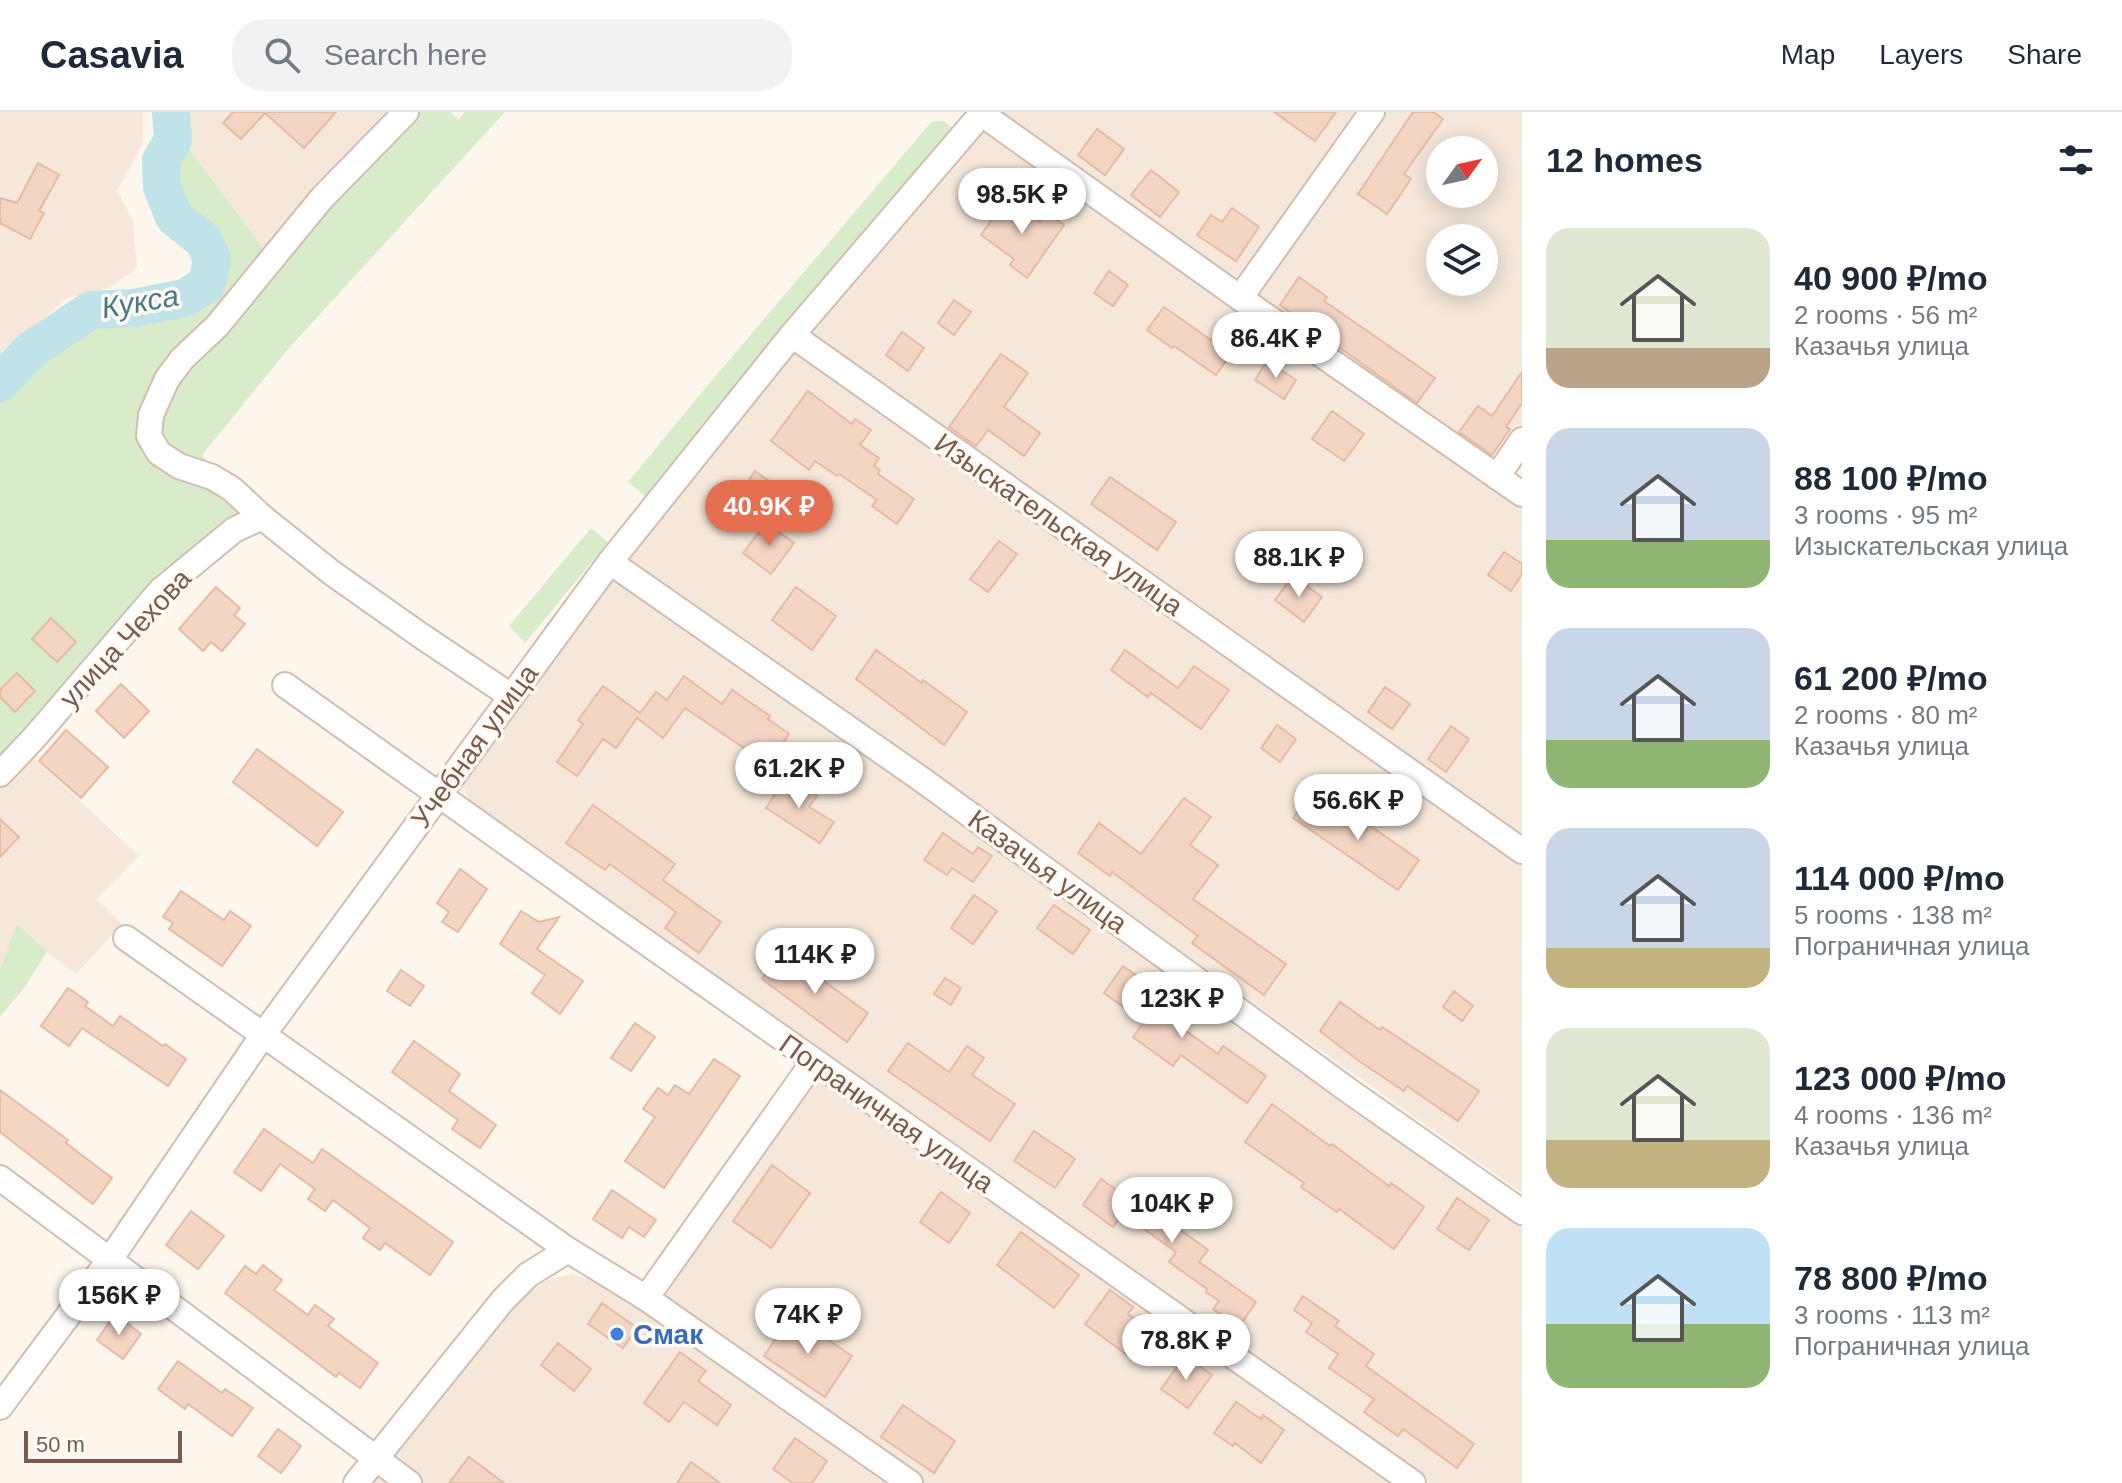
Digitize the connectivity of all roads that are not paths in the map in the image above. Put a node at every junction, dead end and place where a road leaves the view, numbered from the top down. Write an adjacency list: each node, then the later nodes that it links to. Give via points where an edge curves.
1 (406, 112): 9 (street, via 322,198 227,314 182,359 151,415 149,436 159,453 232,489)
2 (1372, 112): 4 (street)
3 (983, 113): 4 (street); 5 (street, Учебная улица)
4 (1240, 298): 7 (street)
5 (792, 335): 10 (street, Учебная улица); 15 (street, Изыскательская улица)
6 (1522, 440): 7 (street)
7 (1497, 477): 8 (street)
8 (1522, 494)
9 (262, 517): 12 (street, via 332,573); 13 (street, улица Чехова, via 234,530 160,591)
10 (610, 562): 12 (street, Учебная улица); 20 (street, Казачья улица)
11 (285, 685): 14 (street, Пограничная улица)
12 (511, 696): 14 (street, Учебная улица)
13 (0, 774)
14 (439, 796): 17 (street, Учебная улица); 18 (street, Пограничная улица)
15 (1522, 851)
16 (126, 938): 17 (street)
17 (263, 1035): 21 (street); 22 (street, Учебная улица)
18 (814, 1061): 23 (street); 29 (street, Пограничная улица)
19 (0, 1178): 22 (street)
20 (1522, 1212)
21 (568, 1250): 23 (street); 25 (street, via 528,1275 503,1300)
22 (109, 1260): 24 (street, Учебная улица); 25 (street)
23 (646, 1298): 28 (street)
24 (0, 1407)
25 (375, 1459): 26 (street); 27 (street)
26 (356, 1483)
27 (409, 1483)
28 (910, 1483)
29 (1413, 1483)

